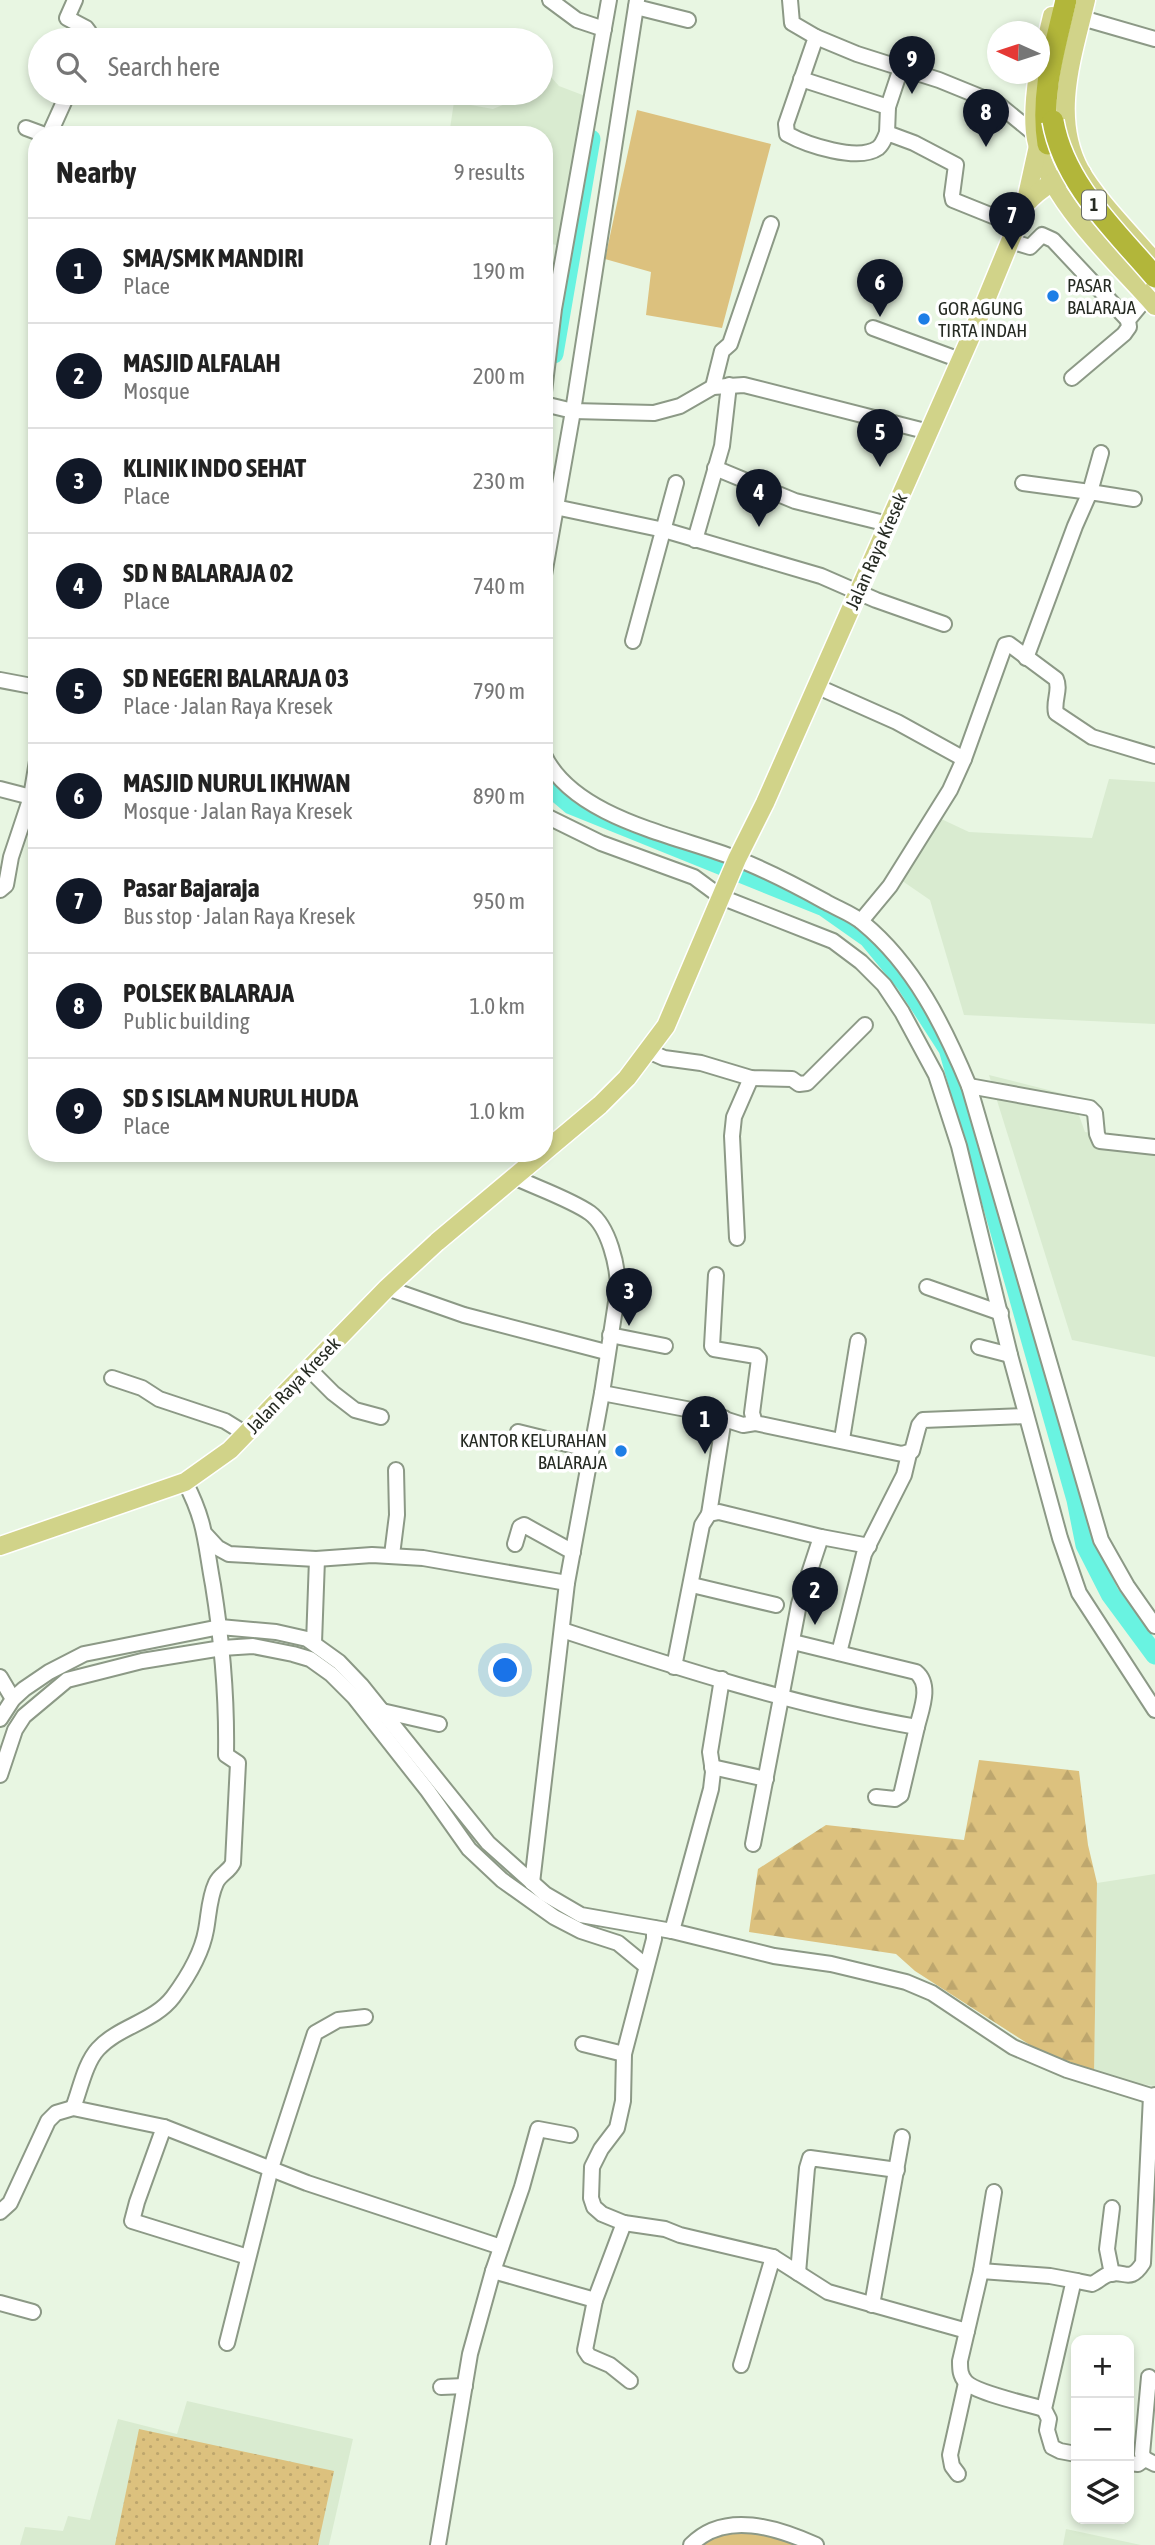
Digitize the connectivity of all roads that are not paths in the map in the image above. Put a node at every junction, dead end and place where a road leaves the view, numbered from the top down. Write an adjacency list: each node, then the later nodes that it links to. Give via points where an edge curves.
1 (75, 0): 11 (street, via 67,18)
2 (550, 0): 12 (street, via 577,19)
3 (608, 0): 12 (street)
4 (790, 0): 13 (street, via 792,23)
5 (1056, 0): 10 (main road)
6 (1066, 0): 31 (highway, 1, via 1045,101 1048,144 1074,195)
7 (636, 4): 9 (street); 41 (street)
8 (1081, 6): 14 (street); 23 (main road, via 1065,112 1066,133); 31 (highway, 1, bridge, via 1054,96 1057,144 1066,166)
9 (688, 20)
10 (1050, 25)
11 (86, 28)
12 (604, 29): 32 (street)
13 (816, 37): 15 (street); 16 (street)
14 (1155, 39)
15 (901, 68): 19 (street); 22 (street, via 998,104)
16 (801, 79): 19 (street); 21 (street, via 785,127 789,136 847,154 877,149)
17 (1036, 84): 22 (main road)
18 (62, 105): 20 (street)
19 (888, 107): 21 (street)
20 (52, 126)
21 (887, 133): 29 (street, via 956,165 952,195 956,202)
22 (1037, 141): 24 (main road); 25 (main road)
23 (1082, 173): 24 (main road); 26 (main road)
24 (1053, 181): 25 (main road, Jalan Raya Kresek); 28 (main road)
25 (1025, 205): 29 (main road, Jalan Raya Kresek)
26 (1116, 216): 28 (main road, via 1108,229); 30 (main road)
27 (771, 224): 39 (street, via 730,344 722,351)
28 (1088, 230): 31 (main road)
29 (1012, 233): 34 (street, via 1030,247 1042,235 1053,240); 36 (main road, Jalan Raya Kresek)
30 (1155, 262)
31 (1153, 293): 34 (street)
32 (554, 309): 33 (street)
33 (553, 317)
34 (1128, 320): 37 (street, via 1124,334)
35 (873, 328): 36 (street)
36 (960, 360): 42 (main road, Jalan Raya Kresek)
37 (1072, 378)
38 (729, 385): 39 (street); 42 (street, via 800,398); 44 (street)
39 (713, 387): 41 (street, via 667,411)
40 (553, 406): 41 (street)
41 (570, 410): 49 (street)
42 (929, 432): 51 (main road, Jalan Raya Kresek)
43 (1101, 453): 47 (street)
44 (715, 468): 51 (street, via 795,501); 53 (street)
45 (1023, 482): 47 (street)
46 (676, 483): 52 (street)
47 (1090, 492): 48 (street); 57 (street)
48 (1134, 499)
49 (555, 507): 50 (street); 52 (street)
50 (553, 519)
51 (888, 524): 54 (main road, Jalan Raya Kresek)
52 (664, 530): 53 (street); 56 (street)
53 (695, 540): 54 (street, via 821,576)
54 (858, 592): 55 (street); 60 (main road, Jalan Raya Kresek)
55 (944, 624)
56 (633, 641)
57 (1026, 658): 61 (street, via 1058,682 1056,713 1092,737); 62 (street, via 1009,644 1002,649)
58 (0, 680): 59 (street)
59 (28, 685)
60 (816, 686): 62 (street, via 897,722); 68 (main road, Jalan Raya Kresek)
61 (1155, 756)
62 (964, 759): 71 (street, via 950,790 890,886)
63 (553, 768): 68 (street, via 585,800)
64 (0, 789): 65 (street)
65 (28, 796)
66 (28, 808): 69 (street, via 6,885)
67 (553, 819): 70 (street)
68 (736, 860): 70 (main road, Jalan Raya Kresek); 71 (street)
69 (0, 890)
70 (723, 893): 73 (main road, Jalan Raya Kresek, via 685,986); 84 (street, via 833,940 862,962 902,1012 936,1074)
71 (861, 921): 75 (street, via 895,955 935,1012)
72 (865, 1025): 74 (street, via 803,1084 792,1079)
73 (649, 1051): 74 (street); 76 (main road, Jalan Raya Kresek, via 600,1105)
74 (751, 1078): 80 (street, via 734,1117 732,1136)
75 (969, 1086): 77 (street, via 1090,1108 1100,1141); 117 (street, via 1101,1540)
76 (553, 1145)
77 (1155, 1147)
78 (533, 1162): 79 (main road, Jalan Raya Kresek)
79 (514, 1177): 83 (main road, Jalan Raya Kresek); 85 (street, via 590,1213 600,1226 618,1272)
80 (737, 1238)
81 (716, 1275): 97 (street, via 712,1346 759,1359 752,1412)
82 (927, 1287): 84 (street)
83 (387, 1288): 89 (street, via 464,1315); 91 (main road, Jalan Raya Kresek)
84 (1001, 1313): 90 (street)
85 (610, 1335): 87 (street); 89 (street)
86 (858, 1341): 100 (street)
87 (665, 1346)
88 (979, 1347): 90 (street)
89 (606, 1352): 93 (street)
90 (1010, 1355): 94 (street)
91 (309, 1369): 95 (street, via 355,1410); 99 (main road, Jalan Raya Kresek)
92 (112, 1378): 99 (street, via 226,1421)
93 (602, 1393): 96 (street); 101 (street)
94 (1026, 1416): 102 (street, via 923,1420); 134 (street, via 1079,1593)
95 (381, 1417)
96 (724, 1418): 97 (street, via 743,1425); 105 (street)
97 (755, 1423): 100 (street)
98 (518, 1432): 101 (street)
99 (246, 1434): 104 (main road, Jalan Raya Kresek)
100 (842, 1439): 102 (street)
101 (591, 1450): 111 (street)
102 (909, 1454): 110 (street, via 904,1475)
103 (396, 1470): 112 (street)
104 (185, 1482): 106 (street); 109 (main road, Jalan Raya Kresek)
105 (709, 1514): 107 (street, via 719,1512); 115 (street, via 702,1525)
106 (206, 1535): 113 (street, via 229,1554); 119 (street)
107 (821, 1537): 110 (street); 121 (street, via 799,1604)
108 (515, 1544): 111 (street, via 524,1525)
109 (0, 1546)
110 (869, 1546): 124 (street)
111 (573, 1552): 114 (street)
112 (392, 1556): 113 (street); 114 (street)
113 (317, 1559): 122 (street)
114 (568, 1583): 118 (street)
115 (692, 1585): 116 (street); 127 (street)
116 (776, 1605)
117 (1155, 1626)
118 (562, 1630): 127 (street); 144 (street)
119 (221, 1639): 120 (street); 120 (street, via 253,1646); 123 (street); 123 (street); 152 (street, via 226,1755 238,1763 233,1864 218,1879 206,1933 171,1999 156,2014 99,2049)
120 (275, 1641): 122 (street)
121 (793, 1642): 124 (street); 132 (street)
122 (313, 1650): 131 (street)
123 (142, 1652): 125 (street)
124 (839, 1653): 138 (street, via 920,1675 925,1687)
125 (110, 1658): 126 (street); 126 (street)
126 (84, 1665): 128 (street); 128 (street)
127 (674, 1667): 130 (street)
128 (64, 1673): 133 (street); 140 (street, via 15,1730)
129 (0, 1677): 133 (street)
130 (722, 1679): 132 (street); 139 (street, via 710,1752)
131 (357, 1691): 135 (street); 147 (street, via 469,1849 493,1872 554,1917 618,1943)
132 (782, 1697): 138 (street); 141 (street)
133 (13, 1699): 136 (street)
134 (1155, 1710)
135 (382, 1711): 137 (street); 144 (street, via 488,1843)
136 (0, 1719)
137 (439, 1724)
138 (917, 1727): 142 (street, via 901,1795 895,1799)
139 (712, 1767): 141 (street); 145 (street, via 700,1836)
140 (0, 1775)
141 (766, 1779): 143 (street)
142 (876, 1797)
143 (753, 1844)
144 (532, 1883): 146 (street, via 581,1915)
145 (672, 1931): 146 (street); 151 (street, via 906,1982 932,1993 1013,2047)
146 (654, 1933): 147 (street)
147 (647, 1964): 150 (street)
148 (365, 2017): 156 (street, via 338,2020 315,2033)
149 (583, 2044): 150 (street)
150 (624, 2054): 161 (street, via 617,2128 592,2167 591,2198 602,2214)
151 (1152, 2100): 165 (street)
152 (74, 2108): 153 (street); 160 (street, via 56,2113 48,2121 10,2203)
153 (164, 2127): 156 (street); 163 (street, via 132,2221)
154 (569, 2135): 162 (street, via 538,2129)
155 (902, 2137): 157 (street)
156 (271, 2168): 162 (street); 163 (street)
157 (897, 2170): 168 (street, via 810,2158); 173 (street)
158 (994, 2192): 167 (street)
159 (1112, 2208): 169 (street, via 1107,2249)
160 (0, 2212)
161 (624, 2223): 164 (street); 171 (street)
162 (501, 2247): 166 (street)
163 (248, 2257): 176 (street)
164 (773, 2257): 168 (street); 177 (street)
165 (1149, 2261): 169 (street, via 1137,2273)
166 (494, 2271): 171 (street); 181 (street)
167 (981, 2271): 170 (street); 175 (street)
168 (798, 2273): 173 (street, via 828,2292)
169 (1112, 2274): 170 (street, via 1092,2284)
170 (1077, 2281): 183 (street)
171 (595, 2300): 179 (street, via 585,2350)
172 (0, 2303): 174 (street)
173 (872, 2305): 175 (street)
174 (33, 2312)
175 (967, 2330): 180 (street, via 960,2361)
176 (227, 2343)
177 (741, 2365)
178 (1149, 2377): 185 (street, via 1142,2454)
179 (630, 2381)
180 (966, 2384): 183 (street); 186 (street, via 950,2455)
181 (465, 2386): 182 (street); 187 (street)
182 (441, 2387)
183 (1044, 2409): 184 (street, via 1052,2447)
184 (1071, 2453)
185 (1150, 2462)
186 (958, 2474)
187 (438, 2545)
188 (691, 2545): 189 (street, via 721,2527 742,2525 769,2527)
189 (816, 2545)

